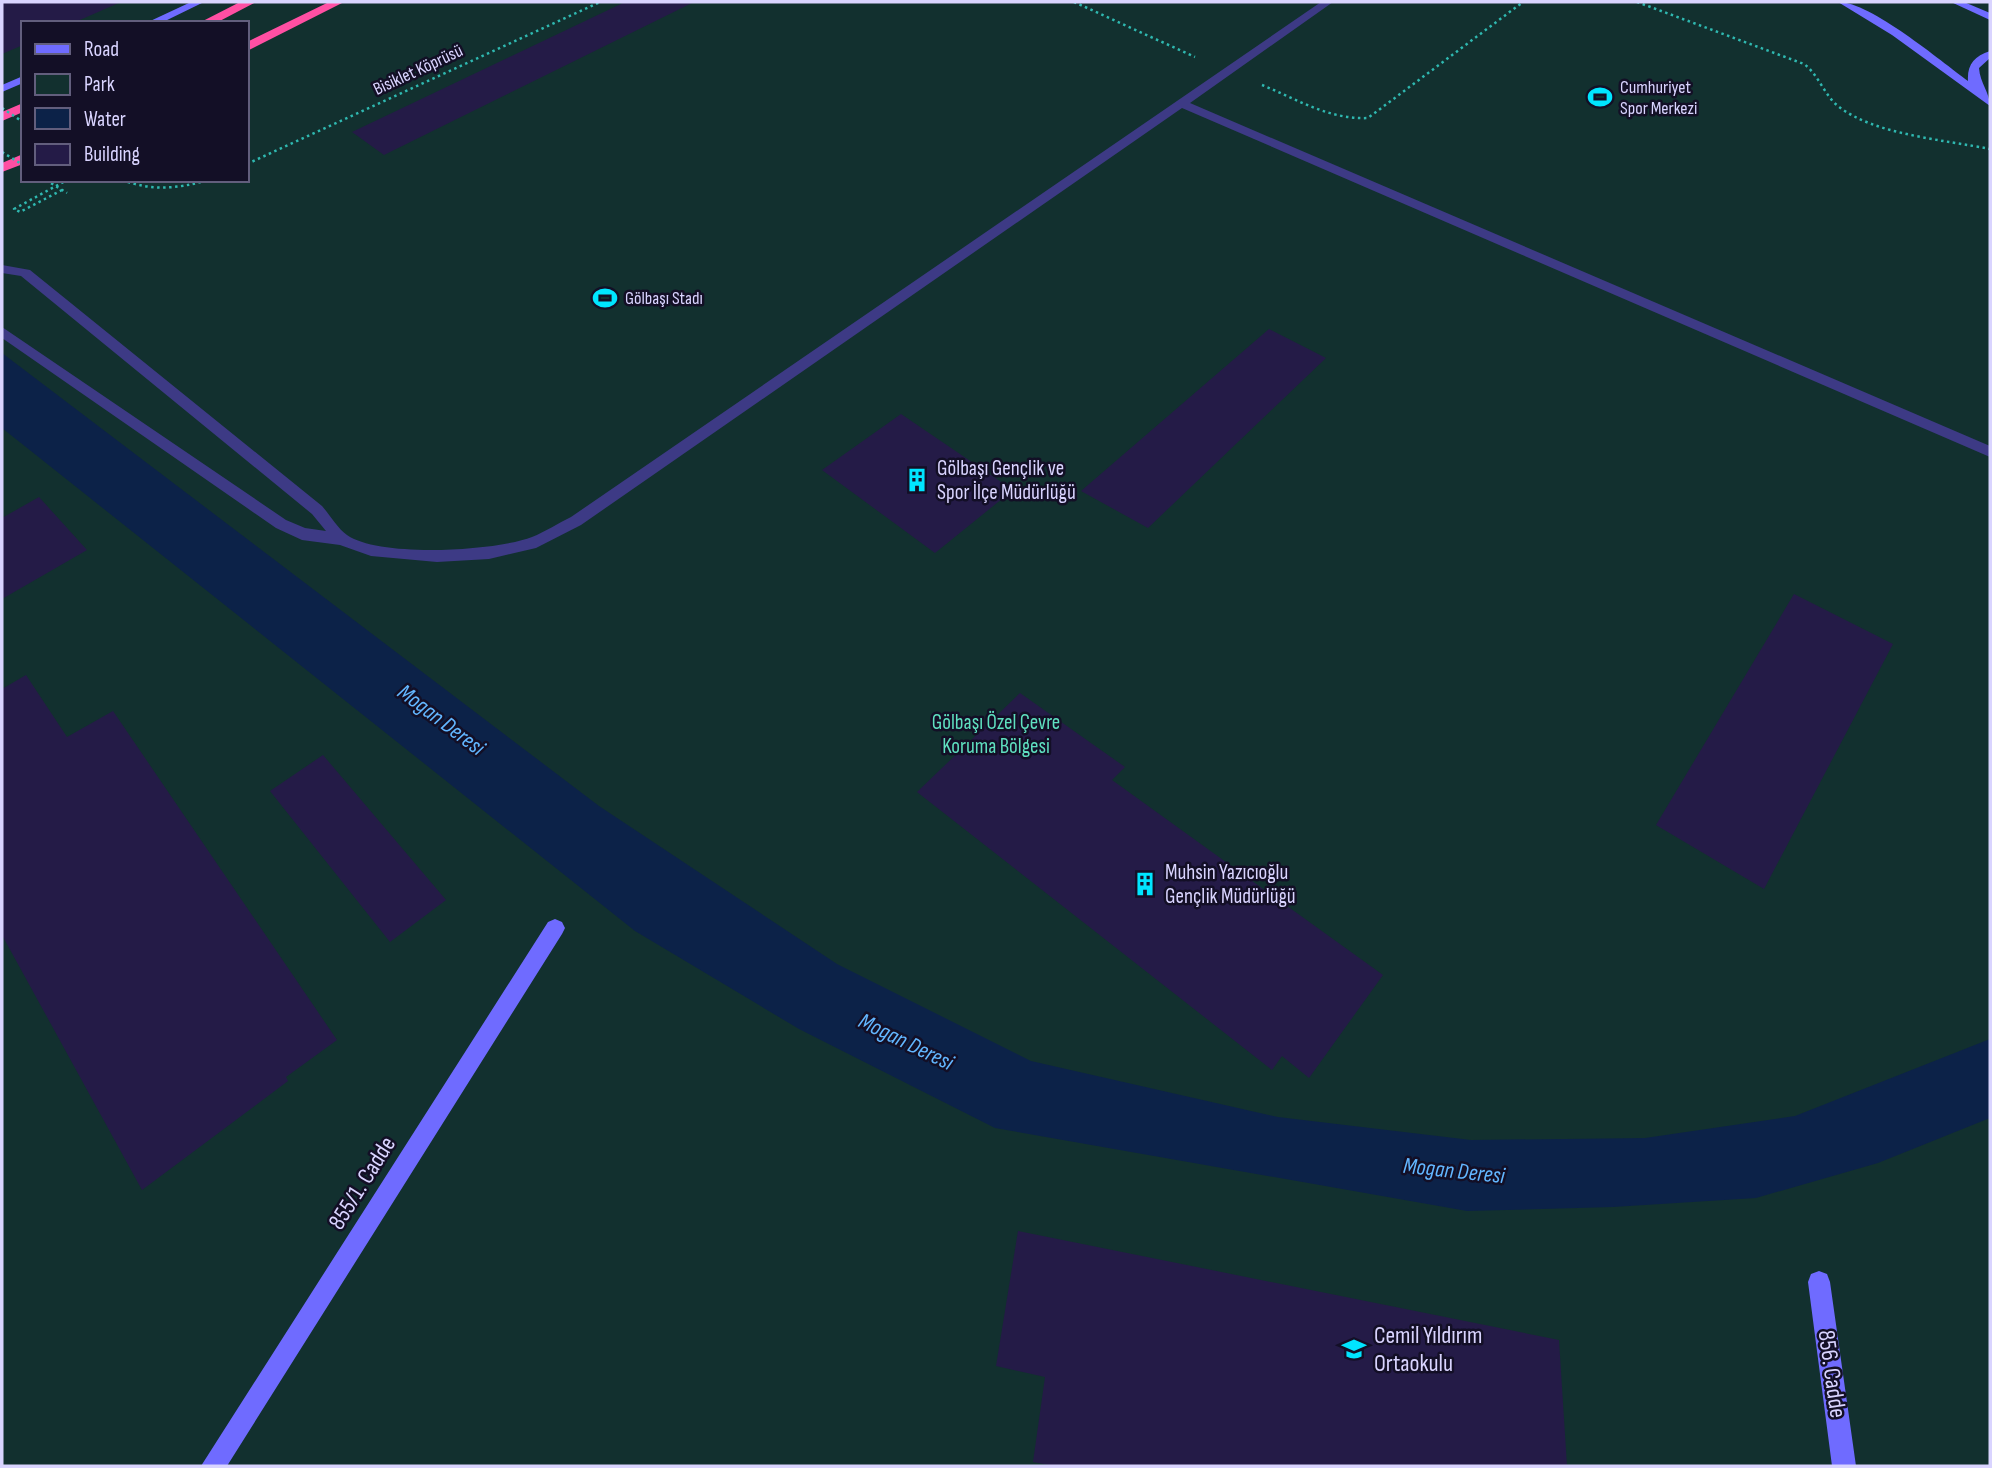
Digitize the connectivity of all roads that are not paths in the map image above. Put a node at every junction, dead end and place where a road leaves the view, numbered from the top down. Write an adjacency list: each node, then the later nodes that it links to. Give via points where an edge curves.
1 (199, 2): 8 (street)
2 (250, 2): 9 (highway)
3 (338, 2): 10 (highway)
4 (1328, 2): 15 (street)
5 (1843, 2): 14 (street, via 1896,33)
6 (1955, 2): 7 (street)
7 (1990, 17)
8 (156, 21)
9 (209, 21)
10 (248, 47)
11 (1990, 54): 14 (street, via 1973,68 1974,82)
12 (21, 80): 13 (street)
13 (2, 89)
14 (1987, 100)
15 (1181, 103): 22 (street); 23 (street, via 576,521 536,542 489,553 437,556 371,550)
16 (21, 108): 17 (highway)
17 (2, 117)
18 (21, 159): 19 (highway)
19 (2, 168)
20 (2, 269): 23 (street, via 25,273 317,510)
21 (2, 332): 23 (street, via 281,524 302,534)
22 (1990, 452)
23 (341, 539)
24 (555, 928): 26 (street, 855/1. Cadde)
25 (1819, 1282): 27 (street, 856. Cadde)
26 (213, 1466)
27 (1844, 1466)

